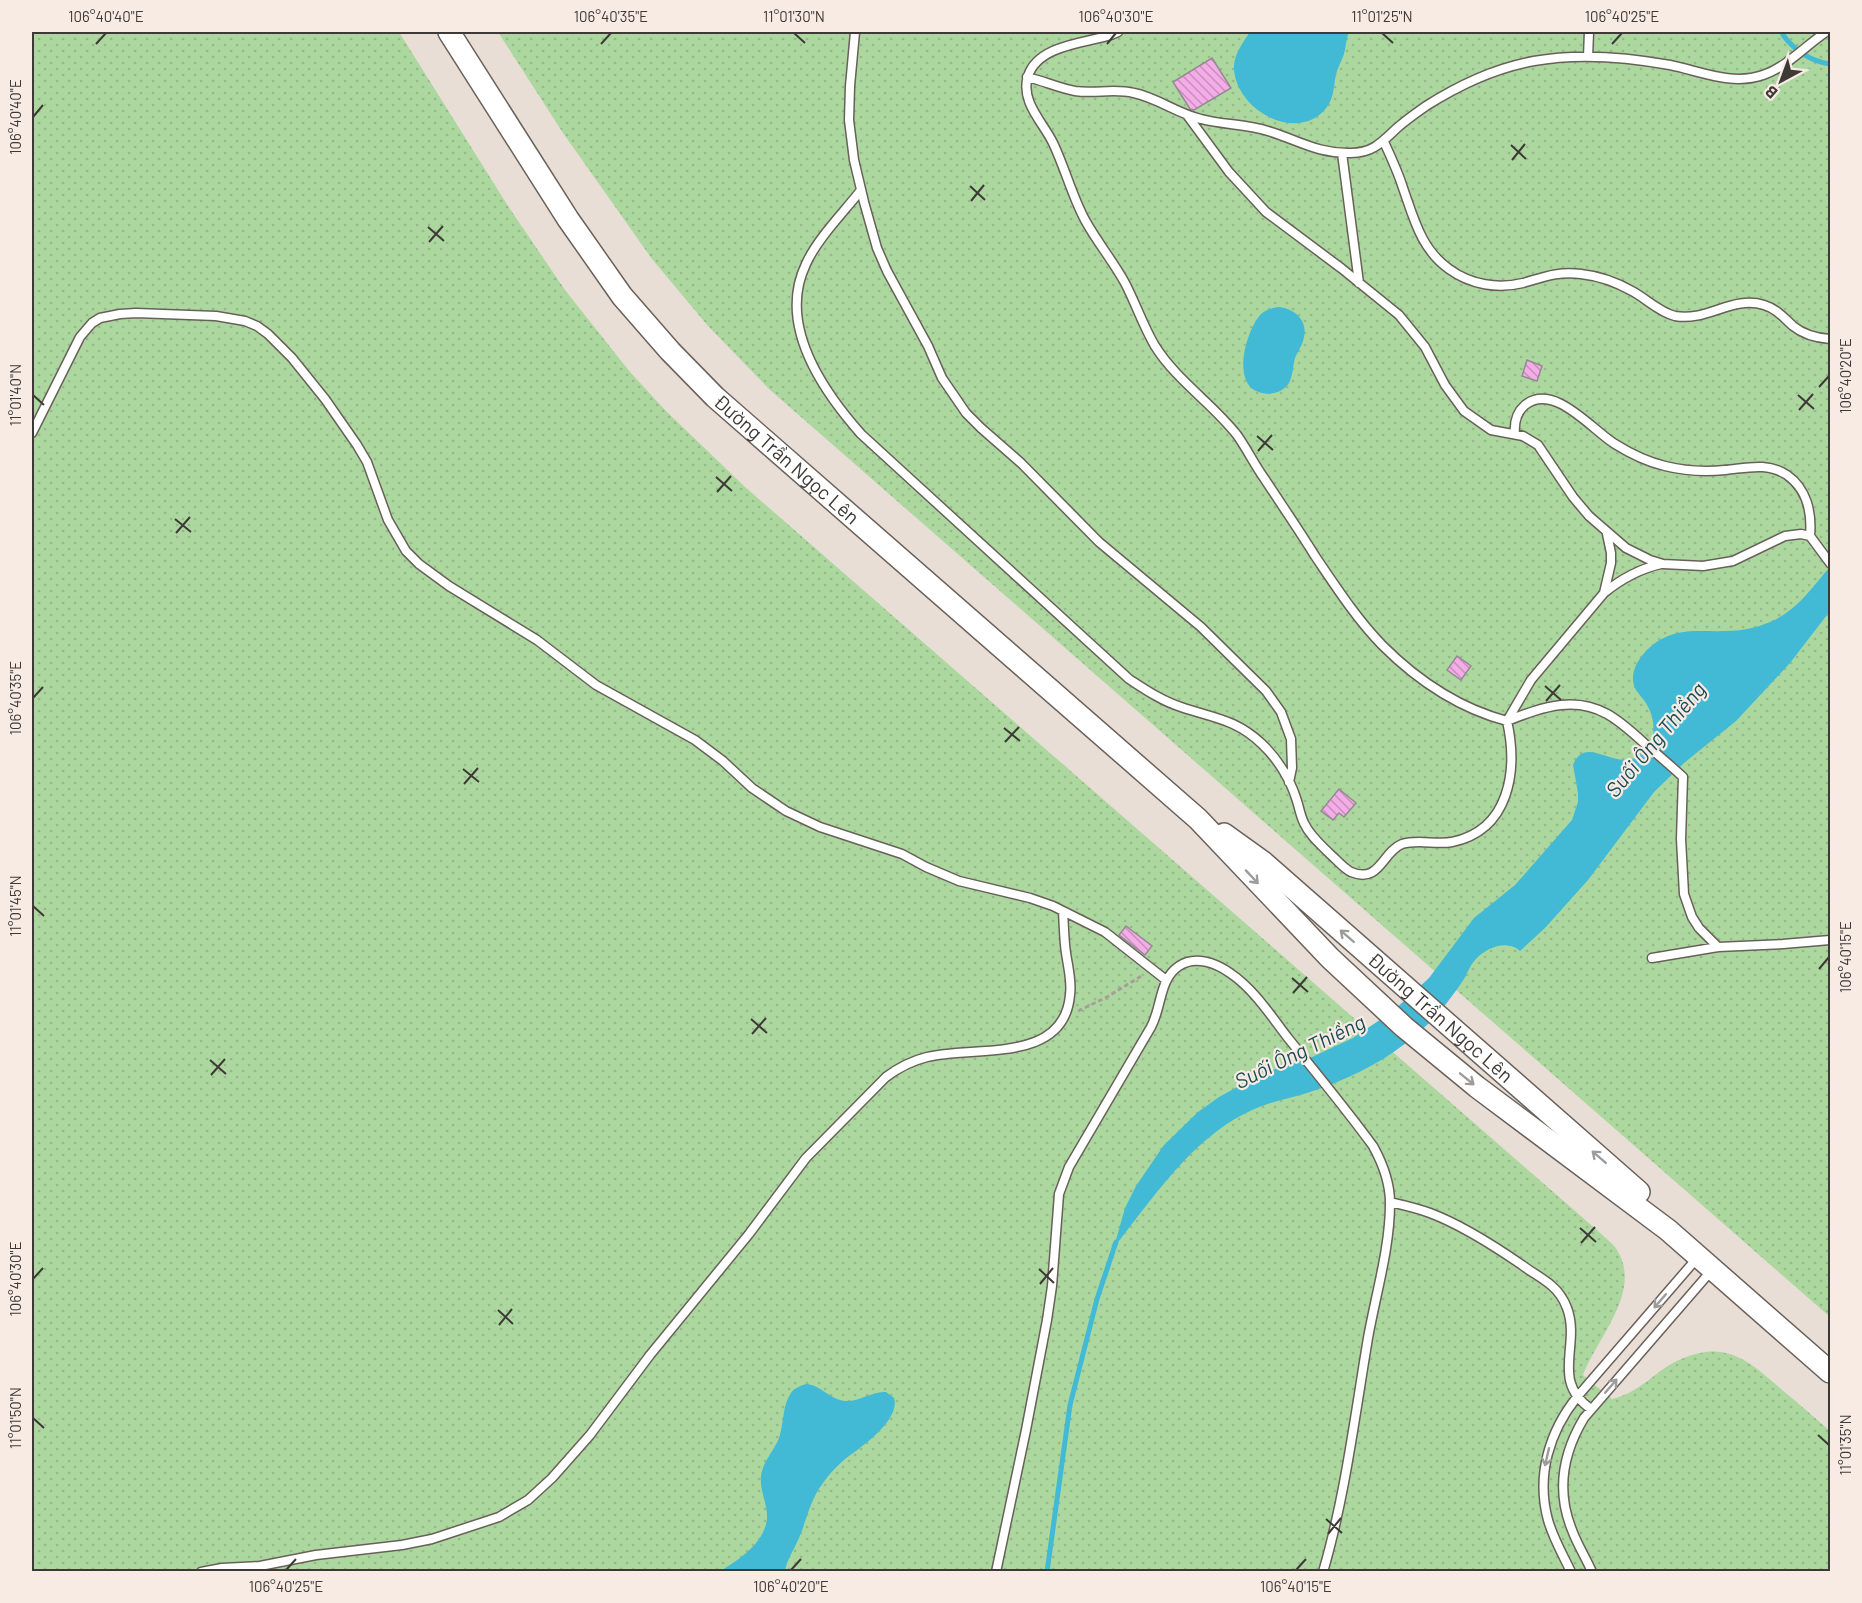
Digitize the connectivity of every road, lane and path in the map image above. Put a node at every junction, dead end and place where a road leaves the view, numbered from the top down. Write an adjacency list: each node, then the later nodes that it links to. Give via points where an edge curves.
1 (449, 32): 23 (street, Đường Trần Ngọc Lên, via 596,260 670,351 740,420)
2 (855, 32): 11 (lane, via 849,120)
3 (1118, 32): 7 (lane, via 1045,55 1031,68)
4 (1589, 32): 6 (lane)
5 (1826, 32): 6 (lane, via 1775,70 1740,80 1669,65)
6 (1588, 57): 9 (lane, via 1535,61 1487,74 1425,107)
7 (1028, 77): 8 (lane, via 1076,91 1132,92); 21 (lane, via 1027,97 1053,143 1077,203 1167,363 1238,436 1336,589 1372,633 1401,663 1441,694 1473,711)
8 (1187, 115): 10 (lane, via 1252,126 1313,148); 12 (lane, via 1229,172 1266,212)
9 (1383, 142): 10 (lane, via 1364,151); 13 (lane, via 1421,238 1439,261 1462,277 1500,286 1550,274 1599,277 1633,291 1665,312 1684,317 1755,302 1776,310 1800,331)
10 (1342, 153): 12 (lane)
11 (861, 190): 22 (lane, via 887,272 953,396 1099,542 1202,627 1266,691 1281,712 1291,739); 22 (lane, via 812,252 796,296 798,321 808,354 845,417 1130,679 1179,707 1239,726 1272,754)
12 (1359, 283): 15 (lane, via 1412,330 1464,411 1491,430)
13 (1830, 339)
14 (32, 433): 24 (lane, via 80,337 100,318 136,313 216,316 257,326 292,358 357,445 388,520 406,550 449,586 537,640 596,685 695,740 786,812 885,848 959,881 1030,898)
15 (1515, 434): 16 (lane, via 1532,440 1544,452 1573,498); 17 (lane, via 1516,416 1525,405 1547,400 1567,407 1629,452 1665,466 1705,471 1757,466 1778,471 1802,492 1810,513)
16 (1607, 533): 19 (lane, via 1626,549); 20 (lane, via 1611,563)
17 (1810, 536): 18 (lane); 19 (lane, via 1785,536 1716,565)
18 (1830, 563)
19 (1663, 564): 20 (lane, via 1630,575)
20 (1604, 593): 21 (lane, via 1531,680)
21 (1507, 721): 22 (lane, via 1512,769 1504,800 1491,820 1462,839 1398,846 1370,873 1348,870 1316,840 1304,823); 26 (lane, via 1561,705 1587,706 1619,720 1683,777 1684,894 1699,928)
22 (1289, 782)
23 (1198, 819): 32 (street, Đường Trần Ngọc Lên, one-way to 32, via 1330,958 1421,1042); 32 (street, Đường Trần Ngọc Lên, one-way to 23, via 1630,1183 1263,862)
24 (1064, 912): 28 (lane, via 1104,932); 30 (lane, via 1071,994)
25 (1830, 940): 26 (lane)
26 (1718, 947): 27 (lane)
27 (1652, 958)
28 (1152, 969): 29 (lane); 30 (path, via 1107,997)
29 (1166, 980): 31 (lane, via 1174,969 1200,961 1236,977 1299,1051 1380,1158); 38 (lane, via 1156,1018 1069,1167 1059,1194 1047,1320)
30 (1065, 1015): 37 (lane, via 1050,1033 1027,1045 927,1057 885,1077 801,1165 590,1435 541,1490 514,1510 412,1543)
31 (1390, 1202): 35 (lane, via 1429,1212 1459,1227 1558,1292 1570,1319 1569,1374); 39 (lane, via 1381,1275 1341,1499)
32 (1668, 1230): 33 (street, Đường Trần Ngọc Lên)
33 (1705, 1263): 34 (street, Đường Trần Ngọc Lên); 35 (lane, one-way to 35); 36 (lane, one-way to 33)
34 (1830, 1372)
35 (1577, 1397): 36 (lane); 40 (lane, one-way to 40, via 1554,1434 1544,1485 1548,1520)
36 (1591, 1409): 41 (lane, via 1571,1442 1563,1486 1572,1531)
37 (201, 1572)
38 (996, 1572)
39 (1323, 1572)
40 (1571, 1572)
41 (1592, 1572)

